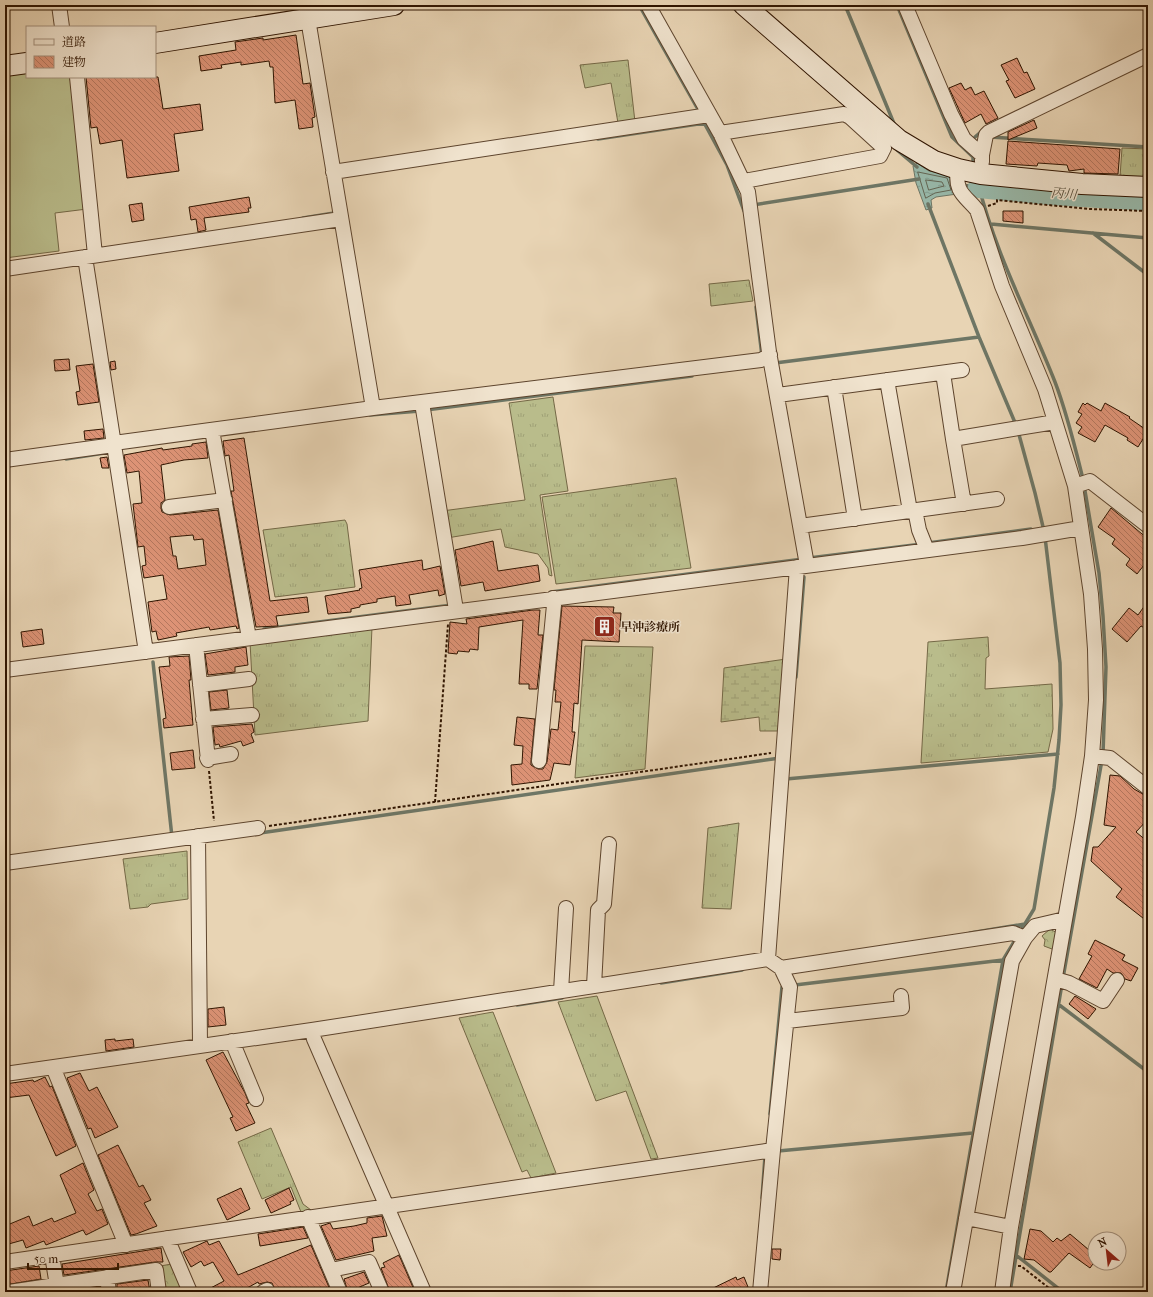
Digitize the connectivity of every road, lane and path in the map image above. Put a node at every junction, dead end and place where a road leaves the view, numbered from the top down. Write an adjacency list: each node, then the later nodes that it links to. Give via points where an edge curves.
1 (59, 5): 7 (street)
2 (394, 5): 6 (street)
3 (648, 5): 13 (street)
4 (744, 5): 15 (street)
5 (905, 5): 16 (street, via 951,114)
6 (308, 19): 8 (street); 17 (street)
7 (62, 26)
8 (156, 43)
9 (1148, 55): 16 (street, via 985,137)
10 (26, 63): 11 (street)
11 (5, 66)
12 (76, 78): 24 (street, via 92,212)
13 (704, 115): 14 (street); 17 (street)
14 (720, 133): 15 (street, via 844,114); 19 (street)
15 (879, 133): 18 (street, via 899,140); 19 (street, via 884,148 880,156)
16 (982, 164): 18 (street); 20 (street, via 1082,184)
17 (333, 172): 23 (street)
18 (959, 179): 34 (street, via 963,196 978,210 1002,286 1046,389)
19 (744, 181): 26 (street, via 751,206)
20 (1148, 187)
21 (990, 205): 22 (path, via 997,203 997,200 1089,209)
22 (1148, 211)
23 (341, 219): 24 (street); 32 (street)
24 (92, 252): 25 (street); 37 (street)
25 (5, 269)
26 (768, 360): 31 (street); 33 (street)
27 (962, 370): 28 (street)
28 (942, 373): 29 (street); 36 (street)
29 (887, 380): 30 (street); 44 (street)
30 (834, 387): 31 (street); 45 (street)
31 (778, 395): 46 (street)
32 (373, 408): 33 (street); 35 (street)
33 (422, 408): 52 (street)
34 (1055, 422): 36 (street); 39 (street)
35 (213, 434): 37 (street); 41 (street)
36 (953, 438): 42 (street)
37 (117, 446): 38 (street); 55 (street)
38 (5, 460)
39 (1081, 484): 47 (street, via 1090,481); 48 (street)
40 (997, 499): 42 (street)
41 (225, 500): 43 (street); 53 (street)
42 (964, 504): 44 (street)
43 (169, 507)
44 (912, 511): 45 (street); 49 (street)
45 (855, 518): 46 (street)
46 (800, 526): 50 (street)
47 (1148, 526)
48 (1081, 528): 49 (street); 63 (street, via 1094,634)
49 (927, 550): 50 (street)
50 (804, 562): 51 (street); 62 (street)
51 (553, 598): 52 (street); 65 (street)
52 (453, 608): 53 (street); 67 (path)
53 (248, 634): 54 (street)
54 (196, 645): 55 (street); 58 (street)
55 (146, 647): 56 (street)
56 (5, 670)
57 (249, 679): 58 (street)
58 (200, 685): 60 (street)
59 (252, 715): 60 (street)
60 (204, 719): 64 (street)
61 (232, 754): 64 (street)
62 (783, 755): 67 (path, via 755,756); 76 (street)
63 (1099, 757): 66 (street, via 1110,758); 74 (street)
64 (208, 759): 69 (path)
65 (539, 761)
66 (1148, 788)
67 (435, 802): 68 (path)
68 (258, 828): 69 (street)
69 (215, 834): 70 (street)
70 (198, 840): 72 (street, via 172,840); 85 (street)
71 (609, 844): 80 (street, via 604,904 598,910)
72 (5, 863)
73 (566, 908): 81 (street)
74 (1065, 919): 75 (street, via 1035,926); 79 (street)
75 (1020, 936): 77 (street); 92 (street, via 1012,960)
76 (768, 959): 77 (street); 80 (street)
77 (781, 968): 83 (street, via 790,987)
78 (1117, 980): 79 (street, via 1103,1002)
79 (1062, 981): 94 (street)
80 (594, 986): 81 (street)
81 (561, 991): 84 (street)
82 (901, 996): 83 (street, via 902,1008)
83 (787, 1021): 90 (street)
84 (313, 1033): 86 (street); 91 (street)
85 (200, 1045): 86 (street); 87 (street)
86 (233, 1045): 89 (street)
87 (55, 1070): 88 (street); 96 (street)
88 (5, 1074)
89 (256, 1099)
90 (773, 1150): 91 (street); 112 (street)
91 (386, 1205): 93 (street); 111 (street)
92 (966, 1218): 94 (street); 113 (street)
93 (309, 1220): 95 (street); 100 (street)
94 (1011, 1227): 114 (street)
95 (168, 1241): 96 (street); 106 (street)
96 (126, 1245): 97 (street)
97 (52, 1259): 98 (street); 102 (street)
98 (5, 1262)
99 (1019, 1266): 115 (path)
100 (331, 1270): 109 (street); 110 (street, via 369,1262)
101 (107, 1277): 102 (street); 104 (street); 105 (street, via 156,1270)
102 (57, 1288): 103 (street)
103 (9, 1292)
104 (109, 1292)
105 (159, 1292)
106 (190, 1292)
107 (263, 1292): 108 (street)
108 (268, 1292)
109 (340, 1292)
110 (382, 1292)
111 (424, 1292)
112 (760, 1292)
113 (953, 1292)
114 (1002, 1292)
115 (1054, 1292)

